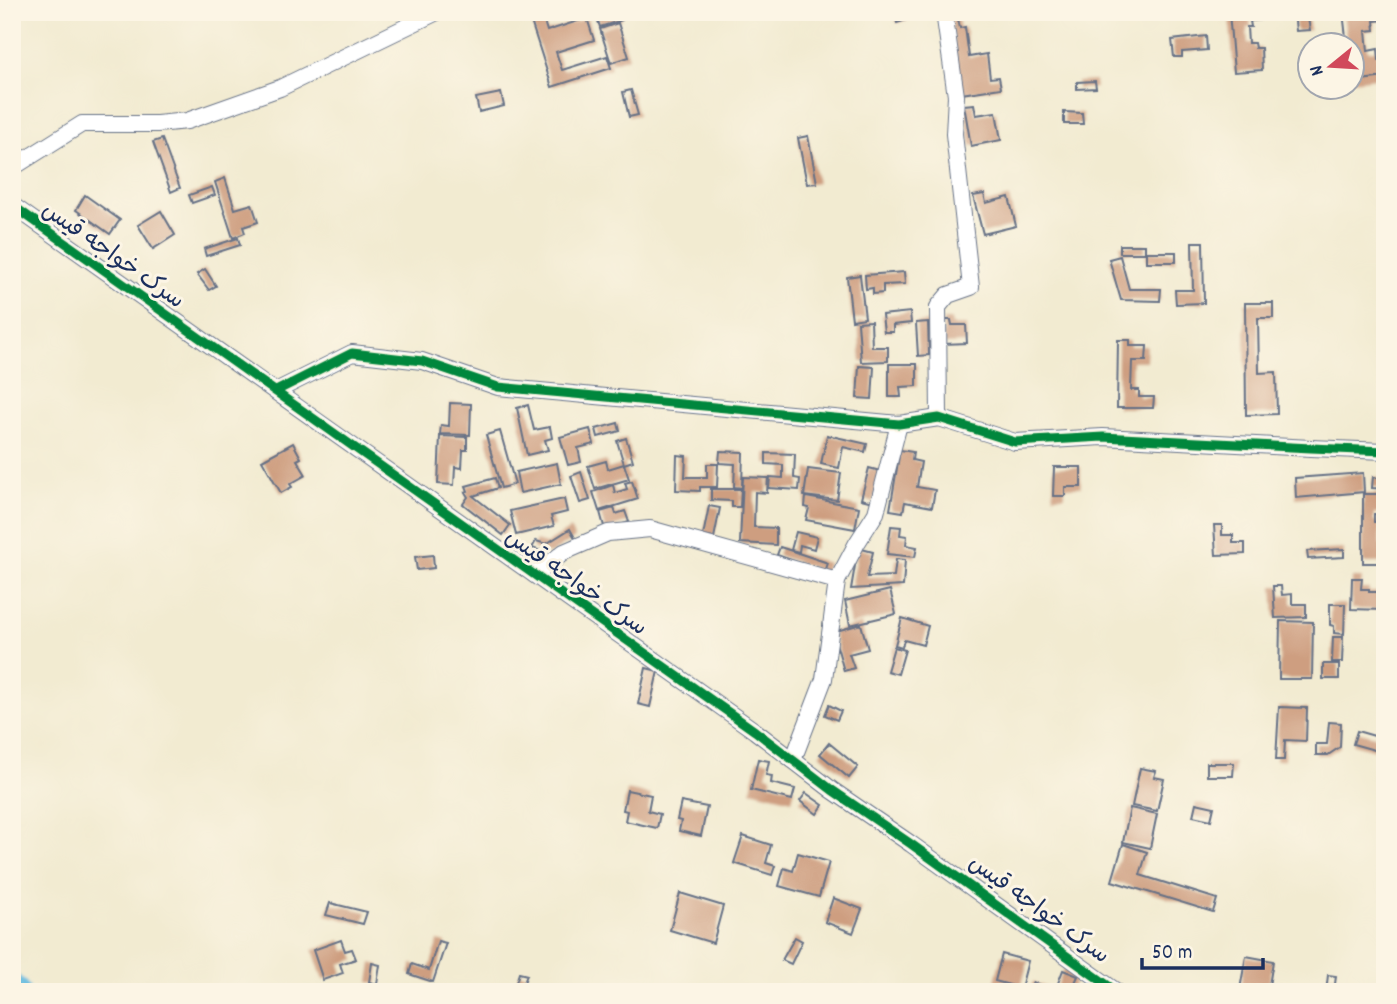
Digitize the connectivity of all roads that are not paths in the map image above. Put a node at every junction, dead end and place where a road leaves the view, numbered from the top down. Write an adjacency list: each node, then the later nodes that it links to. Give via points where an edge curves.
1 (437, 12): 3 (street, via 280,88 187,121 82,124)
2 (944, 12): 6 (street, via 956,96 954,134 971,287 948,295 938,307)
3 (12, 168)
4 (12, 205): 5 (street, سرک خواجه قیس)
5 (275, 391): 7 (street, via 352,353 422,361 498,387); 9 (street, سرک خواجه قیس)
6 (939, 418): 7 (street); 8 (street, via 1015,442 1103,437)
7 (899, 424): 10 (street, via 876,513)
8 (1385, 451)
9 (535, 575): 10 (street, via 564,552 608,533 650,529); 11 (street, سرک خواجه قیس)
10 (837, 582): 11 (street, via 824,678)
11 (793, 760): 12 (street, سرک خواجه قیس)
12 (1118, 992)

